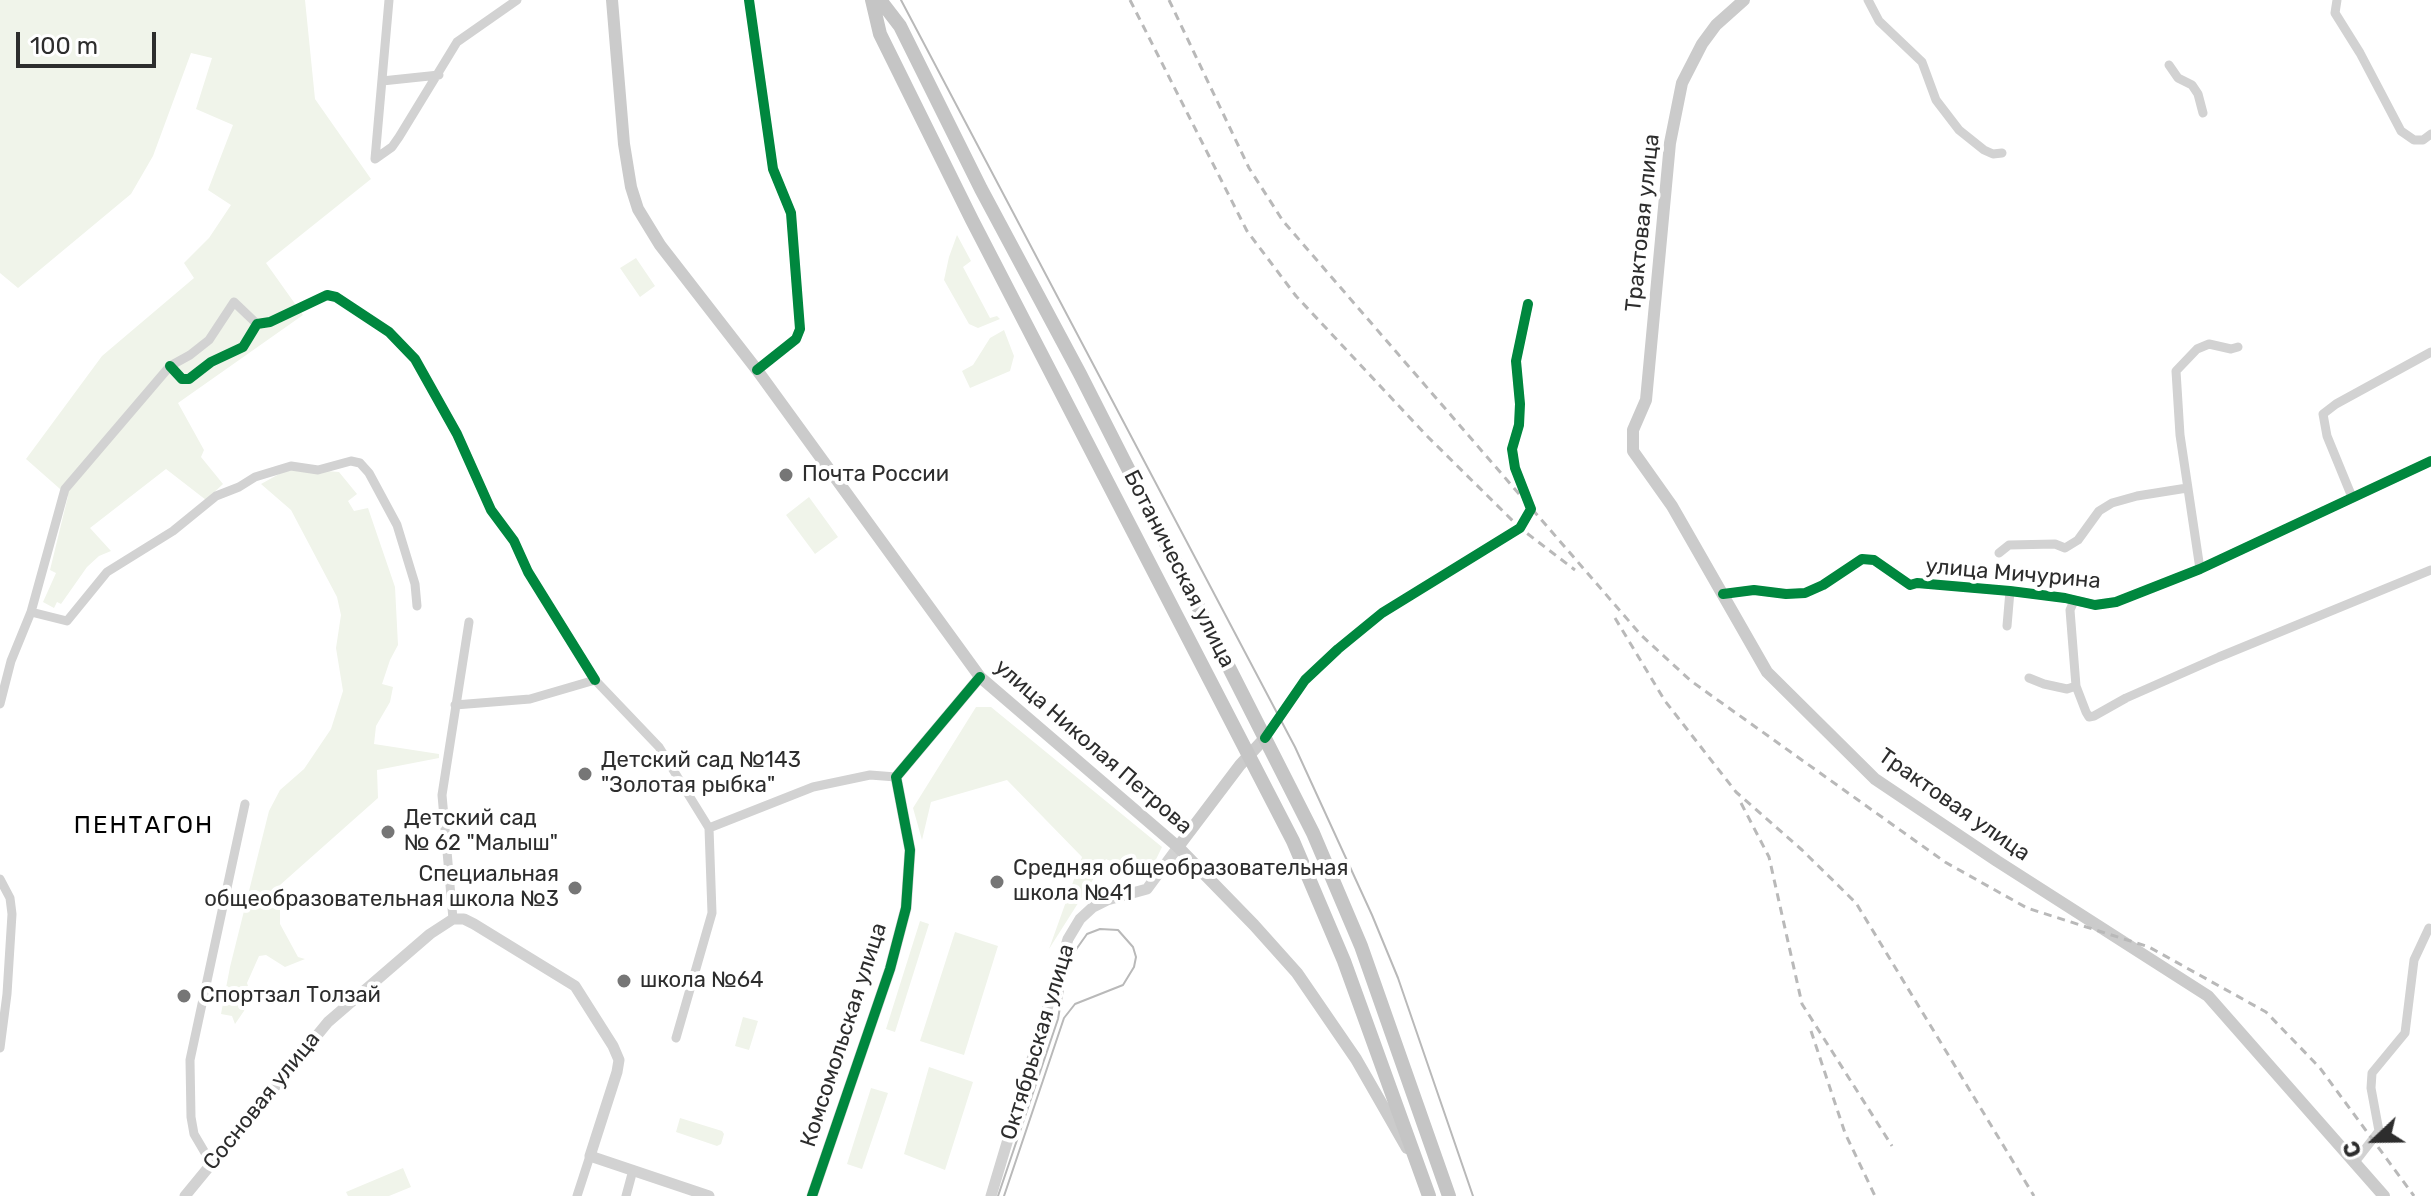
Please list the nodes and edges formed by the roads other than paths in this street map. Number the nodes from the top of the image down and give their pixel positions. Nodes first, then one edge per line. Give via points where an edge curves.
1 (389, 0) edge
2 (517, 0) edge
3 (612, 0) edge
4 (749, 0) edge
5 (872, 0) edge
6 (880, 0) edge
7 (1744, 0) edge
8 (1868, 0) edge
9 (2326, 0) edge
10 (2337, 0) edge
11 (2335, 13) junction
12 (2169, 65) dead end
13 (439, 75) junction
14 (382, 81) junction
15 (2203, 113) dead end
16 (2431, 134) edge
17 (2002, 153) dead end
18 (1528, 304) dead end
19 (257, 324) junction
20 (2238, 347) dead end
21 (2431, 352) edge
22 (170, 366) junction
23 (757, 370) junction
24 (2431, 461) edge
25 (2187, 488) junction
26 (2352, 497) junction
27 (1999, 553) dead end
28 (2200, 569) junction
29 (2431, 570) edge
30 (2010, 591) junction
31 (1723, 594) junction
32 (2074, 601) junction
33 (417, 606) dead end
34 (31, 612) junction
35 (469, 622) dead end
36 (2007, 626) dead end
37 (11, 661) junction
38 (0, 668) edge
39 (980, 677) junction
40 (2029, 678) dead end
41 (595, 680) junction
42 (2076, 686) junction
43 (0, 704) edge
44 (455, 705) junction
45 (1265, 738) junction
46 (1249, 753) junction
47 (896, 777) junction
48 (245, 804) dead end
49 (709, 828) junction
50 (1178, 847) junction
51 (0, 879) edge
52 (453, 919) junction
53 (2429, 928) edge
54 (676, 1038) dead end
55 (0, 1048) edge
56 (1426, 1129) junction
57 (1407, 1135) junction
58 (590, 1156) junction
59 (2355, 1162) junction
60 (211, 1163) junction
61 (633, 1170) junction
62 (1421, 1171) junction
63 (185, 1196) edge
64 (577, 1196) edge
65 (626, 1196) edge
66 (709, 1196) edge
67 (812, 1196) edge
68 (991, 1196) edge
69 (1429, 1196) edge
70 (1449, 1196) edge
71 (2384, 1196) edge

1 - 14 street
2 - 13 street via 457,42
3 - 23 main road, улица Николая Петрова via 634,199 660,245
4 - 23 street via 773,169 791,213 800,329 796,339
5 - 46 main road, Ботаническая улица via 880,34 972,220
6 - 45 main road, Ботаническая улица via 900,26
7 - 31 main road, Трактовая улица via 1716,25 1682,83 1670,143 1646,400 1631,443
8 - 17 street via 1879,21 1922,62 1936,100 1959,130 1984,150
9 - 11 street
10 - 11 street
11 - 16 street via 2401,131 2414,140
12 - 15 street via 2192,85
13 - 14 street
13 - 14 street via 392,147 375,159
18 - 45 street via 1516,361 1519,415 1512,449 1531,509 1520,528 1382,613 1338,649 1305,680
19 - 22 street via 243,347 189,379
19 - 22 street via 234,302 209,340
19 - 41 street via 332,295 389,332 415,359 491,510
20 - 25 street via 2209,344 2176,371
21 - 26 street via 2323,414
22 - 34 street via 65,489
23 - 39 main road, улица Николая Петрова
24 - 26 street, улица Мичурина
25 - 27 street via 2112,503 2065,548 2009,545
25 - 28 street
26 - 28 street, улица Мичурина
28 - 32 street, улица Мичурина via 2116,602
29 - 42 street via 2219,657 2094,716 2089,717
30 - 31 street, улица Мичурина via 1910,585 1874,560 1862,559 1805,593
30 - 32 street, улица Мичурина
30 - 36 street
31 - 59 main road, Трактовая улица via 1767,672 1875,779 2208,996
32 - 42 street via 2070,610
33 - 34 street via 397,525 369,473 351,461 318,470 291,466 255,477 216,496 173,531 107,572 67,621
34 - 37 street
35 - 44 street
37 - 38 street
37 - 43 street
39 - 47 street
39 - 50 main road, улица Николая Петрова
40 - 42 street via 2067,689
41 - 44 street via 530,699
41 - 49 street via 659,747
44 - 52 street via 442,795
45 - 46 main road
45 - 56 main road, Ботаническая улица via 1338,888
46 - 50 main road
46 - 57 main road, Ботаническая улица via 1320,900
47 - 49 street via 870,775 813,787
47 - 67 street, Комсомольская улица via 910,850 906,908
48 - 60 street via 190,1060 194,1134
49 - 54 street via 712,913
50 - 62 main road, улица Николая Петрова via 1297,973 1356,1059
50 - 68 street, Октябрьская улица via 1147,889 1093,907 1068,939
51 - 55 street via 12,914
52 - 58 street via 474,924 575,986 613,1046 617,1072
52 - 60 street, Сосновая улица via 328,1022
53 - 59 street via 2414,960 2405,1033 2372,1073 2379,1131
56 - 57 main road
56 - 70 main road, Ботаническая улица
57 - 62 main road, Ботаническая улица
58 - 61 street
58 - 64 street
59 - 71 main road, Трактовая улица
60 - 63 street, Сосновая улица
61 - 65 street
61 - 66 street
62 - 69 main road, Ботаническая улица

